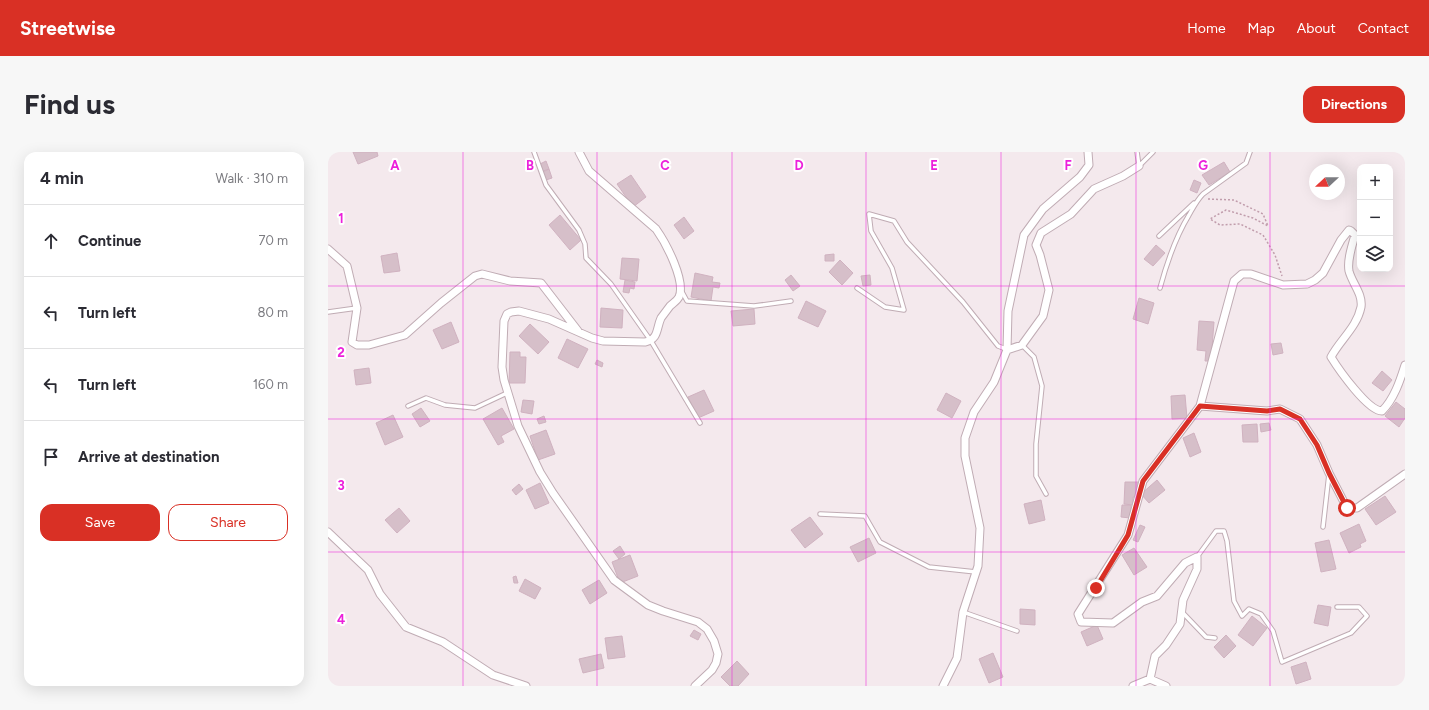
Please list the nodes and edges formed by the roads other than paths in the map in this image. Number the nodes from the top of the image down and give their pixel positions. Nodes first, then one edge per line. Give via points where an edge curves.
1 (534, 152) edge
2 (579, 152) edge
3 (1088, 152) edge
4 (1137, 152) edge
5 (1153, 152) edge
6 (1250, 152) edge
7 (1139, 166) junction
8 (1198, 199) junction
9 (1159, 236) dead end
10 (328, 249) edge
11 (857, 288) dead end
12 (1160, 288) dead end
13 (681, 289) junction
14 (791, 301) dead end
15 (357, 308) junction
16 (328, 312) edge
17 (578, 331) junction
18 (651, 340) junction
19 (1022, 345) junction
20 (1008, 350) junction
21 (1405, 365) edge
22 (507, 393) junction
23 (408, 406) dead end
24 (1200, 406) junction
25 (700, 423) dead end
26 (1329, 473) junction
27 (1405, 474) edge
28 (1046, 494) dead end
29 (820, 514) dead end
30 (1323, 527) dead end
31 (328, 532) edge
32 (1197, 557) junction
33 (976, 572) junction
34 (1337, 607) dead end
35 (963, 612) junction
36 (1182, 612) junction
37 (1017, 631) dead end
38 (1215, 638) dead end
39 (1150, 679) junction
40 (526, 686) edge
41 (696, 686) edge
42 (943, 686) edge
43 (1132, 686) edge
44 (1166, 686) edge

1 - 18 lane via 546,185 579,230 585,244 586,258 611,284
2 - 13 street via 589,171 656,229 666,244
3 - 20 street via 1089,165 1080,177 1043,209 1024,235 1008,311
4 - 7 lane
5 - 7 lane
6 - 8 lane via 1246,163
7 - 19 street via 1094,189 1071,214 1041,232 1036,245 1049,290 1043,316
8 - 9 lane
8 - 12 lane via 1181,228 1169,256
10 - 15 street via 347,266
11 - 20 lane via 885,307 904,310 892,268 871,231 869,214 894,221 907,242 963,302 998,346
13 - 14 lane via 687,301 754,306
13 - 18 street via 678,299 663,315 657,333
15 - 16 lane
15 - 17 street via 352,342 357,345 369,345 405,335 475,276 482,274 510,281 541,283
17 - 18 street via 604,341
17 - 22 street via 549,319 519,311 507,314 504,321 502,367
18 - 25 lane
19 - 20 street
19 - 28 lane via 1034,357 1042,386 1036,444 1036,476
20 - 33 street via 994,382 974,412 965,438 965,456 980,528
21 - 24 street via 1399,384 1386,407 1378,411 1339,371 1331,357 1353,327 1361,306 1350,271 1349,262 1355,234 1349,230 1340,240 1323,273 1307,284 1283,285 1251,274 1242,274 1234,281
22 - 23 lane via 475,408 445,405 426,398
22 - 41 street via 518,426 540,472 614,580 648,605 698,622 707,629 718,654 712,670
24 - 26 street via 1267,411 1280,409 1300,419 1317,445
24 - 32 street via 1143,481 1128,535 1078,614 1081,622 1113,623 1142,602 1157,596 1185,563
26 - 27 street via 1347,508 1357,508
26 - 30 lane
29 - 33 lane via 865,516 880,542 929,567
31 - 40 street via 368,570 380,594 406,627 443,642 493,675
32 - 34 lane via 1216,531 1224,530 1234,601 1242,616 1249,609 1261,614 1273,631 1282,662 1351,633 1367,616 1359,607
32 - 36 street via 1197,569 1183,600
33 - 35 street
35 - 37 lane
35 - 42 street via 957,658
36 - 38 lane via 1206,637
36 - 39 street via 1180,624 1155,656
39 - 43 street
39 - 44 street

